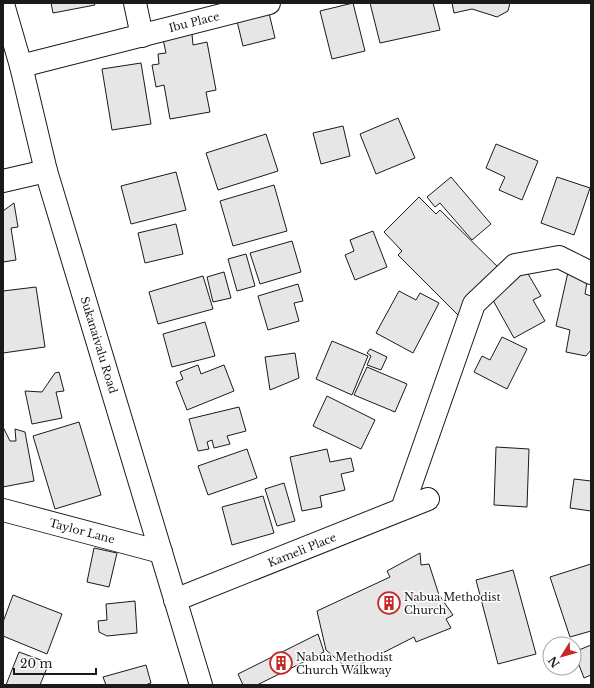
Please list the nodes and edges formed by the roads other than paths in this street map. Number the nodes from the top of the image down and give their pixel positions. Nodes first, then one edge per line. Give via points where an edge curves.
1 (135, 3) edge
2 (269, 3) edge
3 (3, 4) edge
4 (142, 36) junction
5 (21, 66) junction
6 (46, 171) junction
7 (3, 181) edge
8 (591, 273) edge
9 (428, 499) dead end
10 (3, 510) edge
11 (402, 510) junction
12 (161, 552) junction
13 (176, 600) junction
14 (201, 685) edge

1 - 4 street
2 - 4 street, Ibu Place
3 - 5 street, Sukanaivalu Road
4 - 5 street, Ibu Place
5 - 6 street, Sukanaivalu Road
6 - 7 street
6 - 12 street, Sukanaivalu Road
8 - 11 street via 559,257 515,265 474,304
9 - 11 street, Kameli Place
10 - 12 street, Taylor Lane
11 - 13 street, Kameli Place
12 - 13 street, Sukanaivalu Road
13 - 14 street, Sukanaivalu Road

